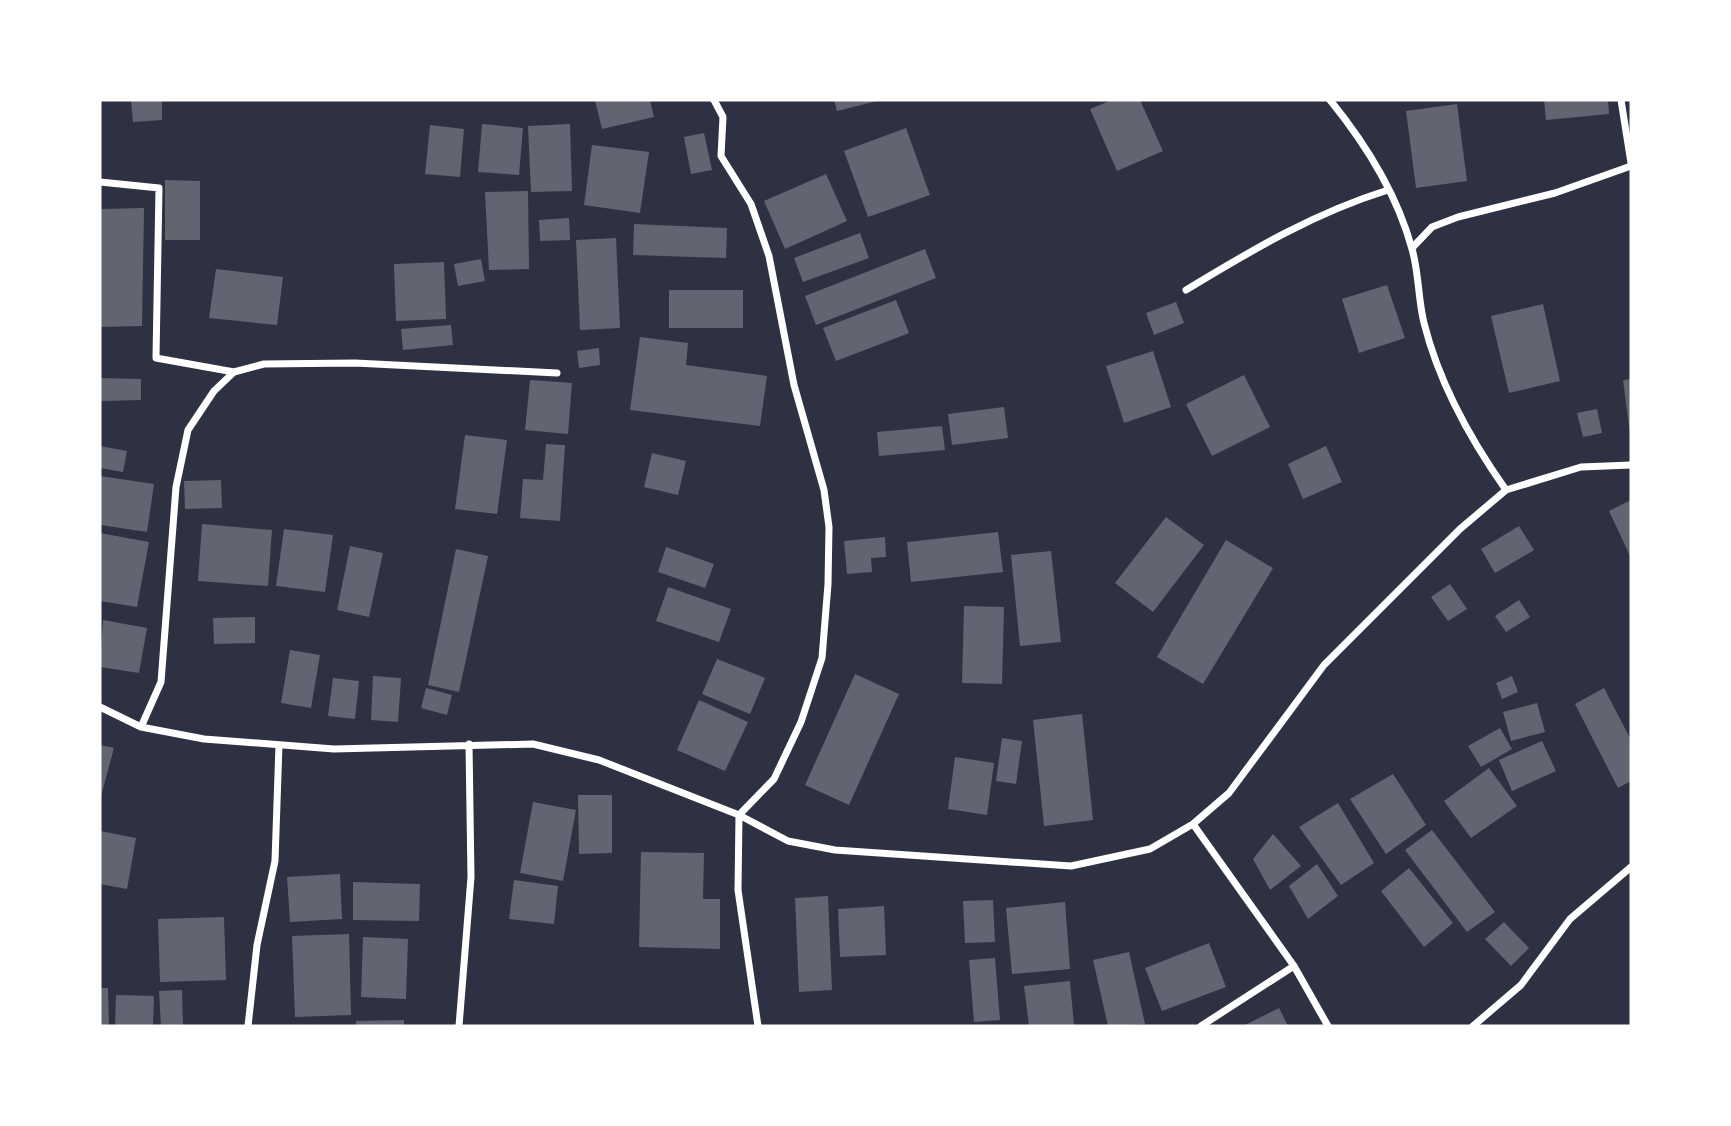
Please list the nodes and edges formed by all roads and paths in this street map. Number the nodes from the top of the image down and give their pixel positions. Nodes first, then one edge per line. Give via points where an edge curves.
1 (715, 100) edge
2 (1329, 100) edge
3 (1621, 100) edge
4 (1631, 164) edge
5 (100, 181) edge
6 (1388, 190) junction
7 (1412, 248) junction
8 (1186, 290) dead end
9 (234, 372) junction
10 (557, 373) dead end
11 (1631, 465) edge
12 (1506, 490) junction
13 (100, 707) edge
14 (141, 727) junction
15 (469, 744) junction
16 (279, 745) junction
17 (739, 815) junction
18 (1193, 824) junction
19 (1631, 867) edge
20 (1294, 966) junction
21 (248, 1026) edge
22 (459, 1026) edge
23 (758, 1026) edge
24 (1201, 1026) edge
25 (1328, 1026) edge
26 (1473, 1026) edge

1 - 17 street via 723,117 721,156 751,204 769,256 829,527 822,658 801,722 774,779
2 - 6 street via 1360,136
3 - 4 street
4 - 7 street via 1555,193 1458,217 1433,227
5 - 9 street via 159,188 156,358
6 - 7 street
6 - 8 street via 1291,227
7 - 12 street via 1424,323 1446,386 1478,450
9 - 10 street via 264,364 355,363
9 - 14 street via 214,391 188,430 176,487 161,682
11 - 12 street via 1581,467
12 - 18 street via 1460,529 1324,665 1228,793
13 - 14 street
14 - 16 street via 204,739
15 - 16 street via 422,749
15 - 17 street via 533,744 599,760
15 - 22 street via 471,877
16 - 21 street via 275,861 257,945
17 - 18 street via 788,841 835,850 1071,866 1150,849
17 - 23 street via 738,890
18 - 20 street
19 - 26 street via 1570,919 1521,985
20 - 24 street
20 - 25 street

